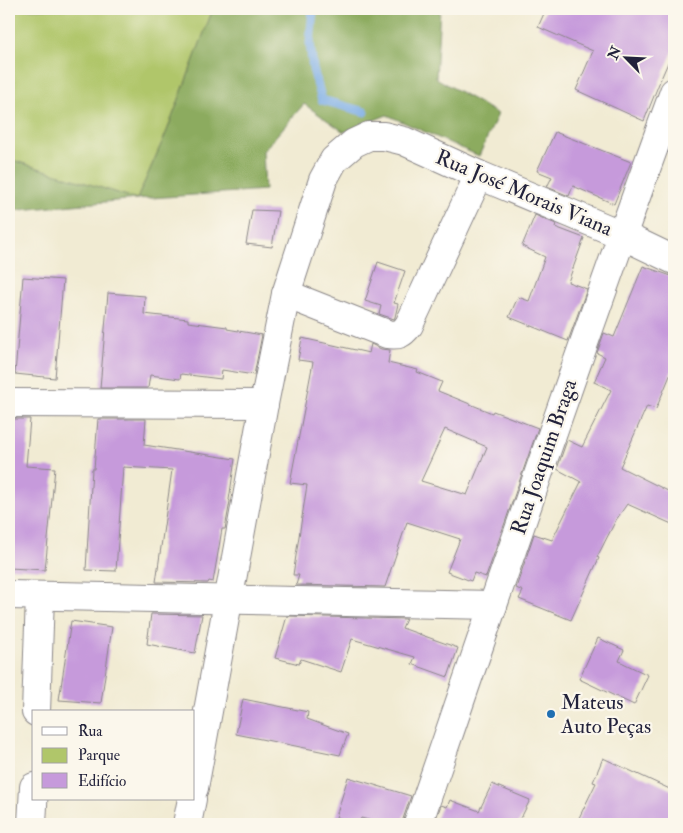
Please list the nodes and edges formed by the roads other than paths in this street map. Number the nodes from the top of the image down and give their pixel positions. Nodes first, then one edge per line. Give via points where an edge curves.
1 (674, 92) edge
2 (479, 175) junction
3 (622, 235) junction
4 (674, 260) edge
5 (286, 294) junction
6 (9, 403) edge
7 (264, 404) junction
8 (9, 595) edge
9 (40, 596) junction
10 (228, 600) junction
11 (493, 605) junction
12 (36, 710) edge
13 (195, 782) edge
14 (33, 800) edge
15 (192, 800) edge
16 (32, 824) edge
17 (187, 824) edge
18 (418, 824) edge

1 - 3 street, Rua Joaquim Braga
2 - 3 street, Rua José Morais Viana
2 - 5 street via 403,332 396,336 387,334
2 - 5 street, Rua José Morais Viana via 404,141 370,136 354,142 334,160 322,180
3 - 4 street, Rua José Morais Viana
3 - 11 street, Rua Joaquim Braga
5 - 7 street
6 - 7 street
7 - 10 street
8 - 9 street
9 - 10 street
9 - 12 street
10 - 11 street
10 - 13 street
11 - 18 street, Rua Joaquim Braga
14 - 16 street
15 - 17 street

